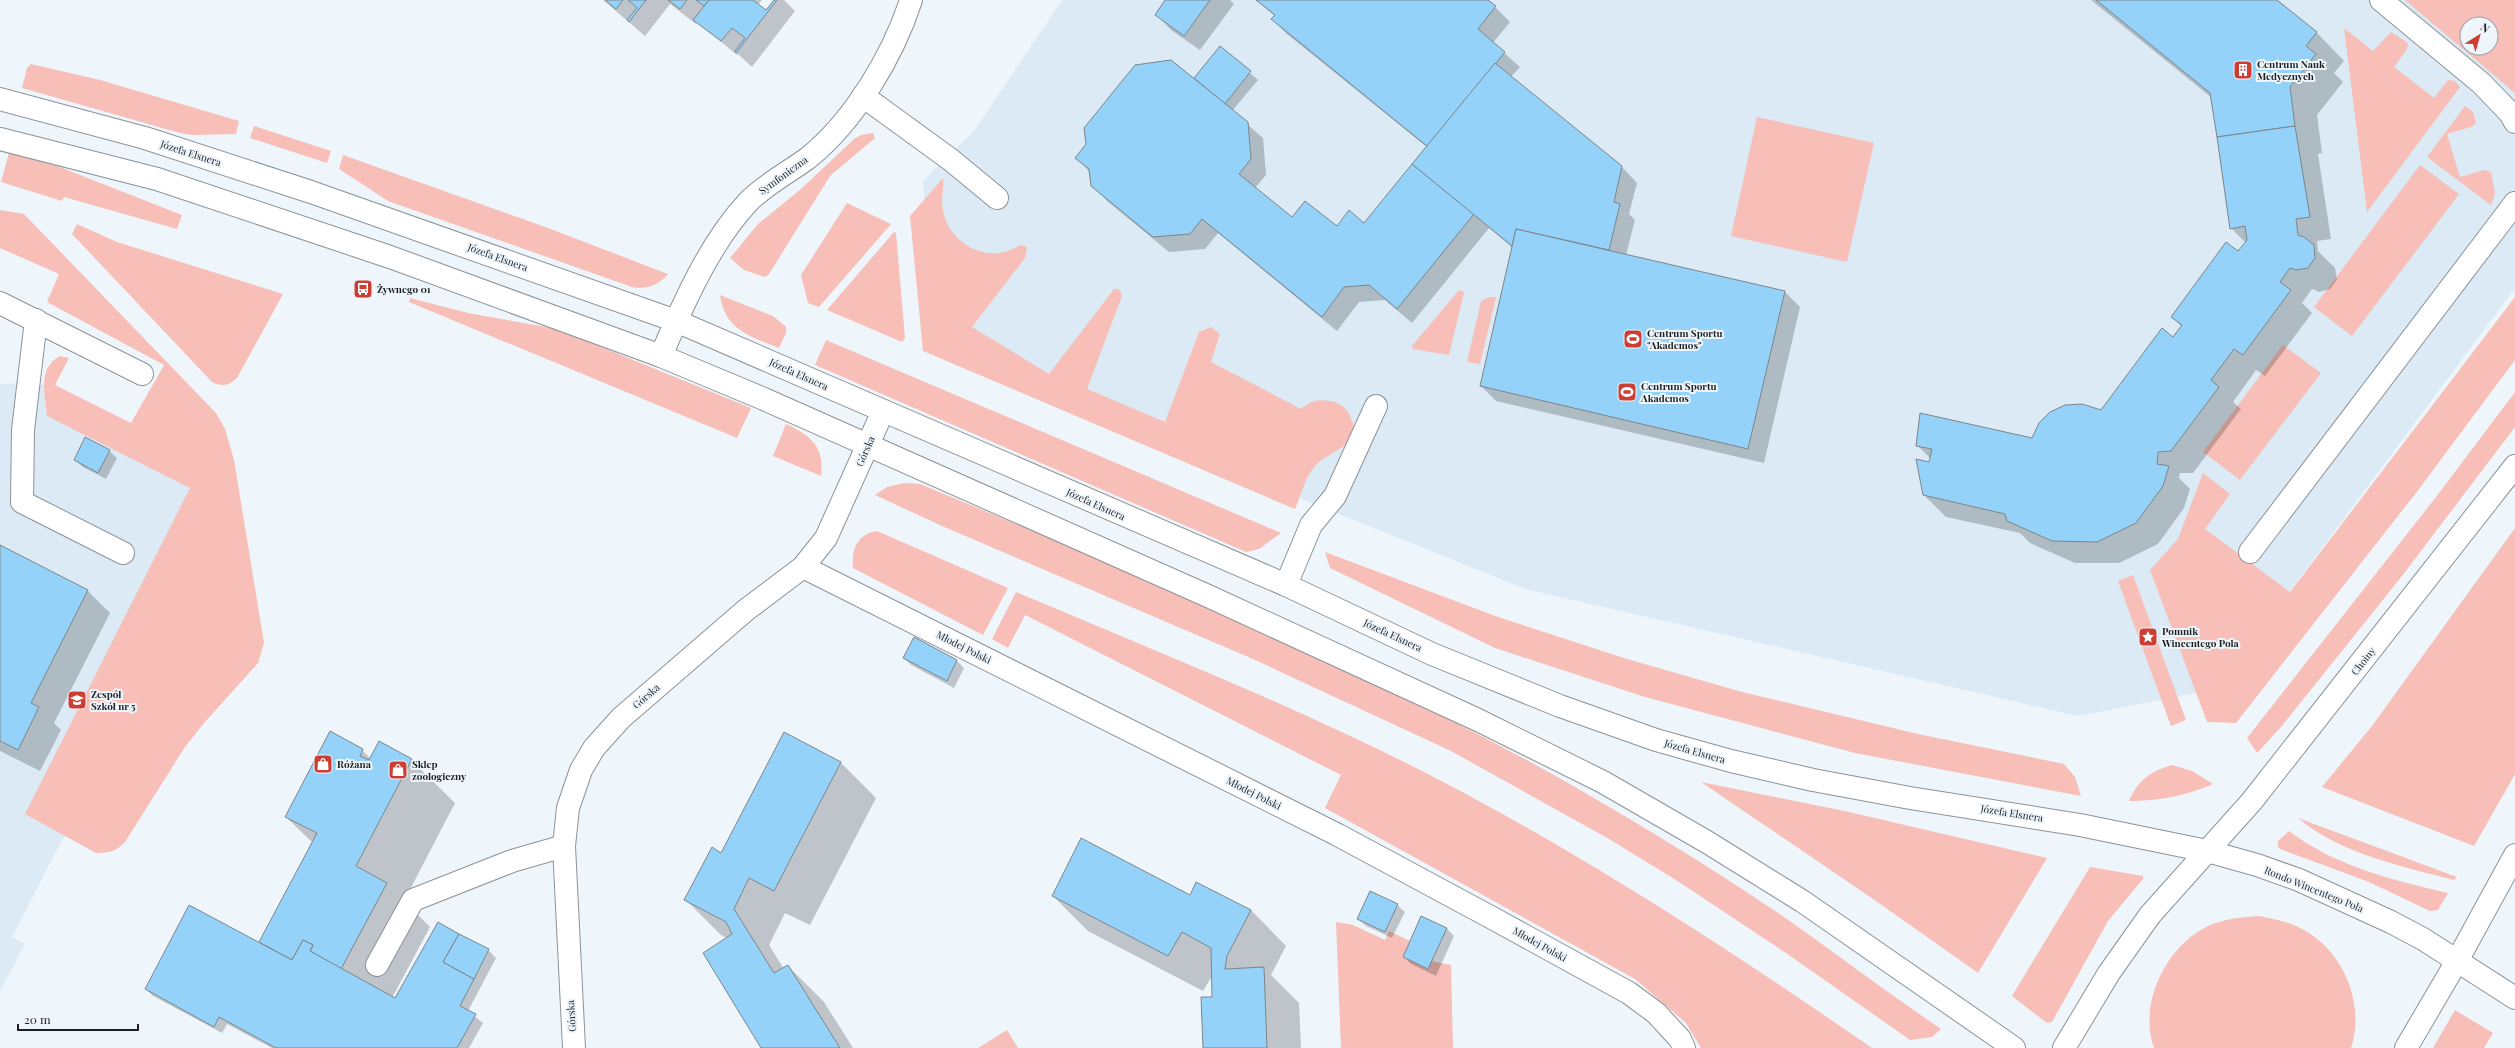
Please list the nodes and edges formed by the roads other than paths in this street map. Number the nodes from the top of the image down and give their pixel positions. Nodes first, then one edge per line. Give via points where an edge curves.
1 (911, 0) edge
2 (2381, 0) edge
3 (863, 96) junction
4 (0, 99) edge
5 (2515, 122) edge
6 (0, 139) edge
7 (997, 198) dead end
8 (2515, 203) edge
9 (0, 303) edge
10 (36, 320) junction
11 (676, 321) junction
12 (661, 356) junction
13 (142, 374) dead end
14 (1376, 406) dead end
15 (883, 411) junction
16 (868, 445) junction
17 (2515, 466) edge
18 (122, 552) dead end
19 (2250, 552) dead end
20 (803, 567) junction
21 (1286, 585) junction
22 (564, 846) junction
23 (2207, 851) junction
24 (2515, 855) edge
25 (2457, 961) junction
26 (377, 965) dead end
27 (2515, 998) edge
28 (574, 1048) edge
29 (1684, 1048) edge
30 (2014, 1048) edge
31 (2064, 1048) edge
32 (2406, 1048) edge

1 - 3 street, Symfoniczna via 886,58
2 - 5 street via 2481,83 2510,113
3 - 7 street via 951,160
3 - 11 street, Symfoniczna via 833,133 809,157 750,200 730,223
4 - 11 street, Józefa Elsnera via 145,138 311,192
6 - 12 street via 157,179 390,256
8 - 19 street
9 - 10 street
10 - 13 street
10 - 18 street via 23,430 22,502
11 - 12 street, Symfoniczna
11 - 15 street, Józefa Elsnera
12 - 16 street
14 - 21 street via 1335,496 1311,525
15 - 16 street, Górska
15 - 21 street, Józefa Elsnera
16 - 20 street, Górska via 826,538
16 - 30 street via 1386,677 1603,782 1707,842 1802,902
17 - 23 street, Choiny via 2252,801
20 - 22 street, Górska via 746,610 627,713 594,748 581,770 568,808
20 - 29 street, Młodej Polski via 1338,835 1490,916 1629,993 1656,1013 1680,1039
21 - 23 street, Józefa Elsnera via 1432,654 1560,706 1664,742 1731,761 1861,790 2080,825
22 - 26 street via 512,861 413,900
22 - 28 street, Górska
23 - 25 street, Rondo Wincentego Pola via 2285,875 2350,902 2423,939
23 - 31 street via 2166,895 2122,952
24 - 25 street
25 - 27 street, Rondo Wincentego Pola
25 - 32 street

